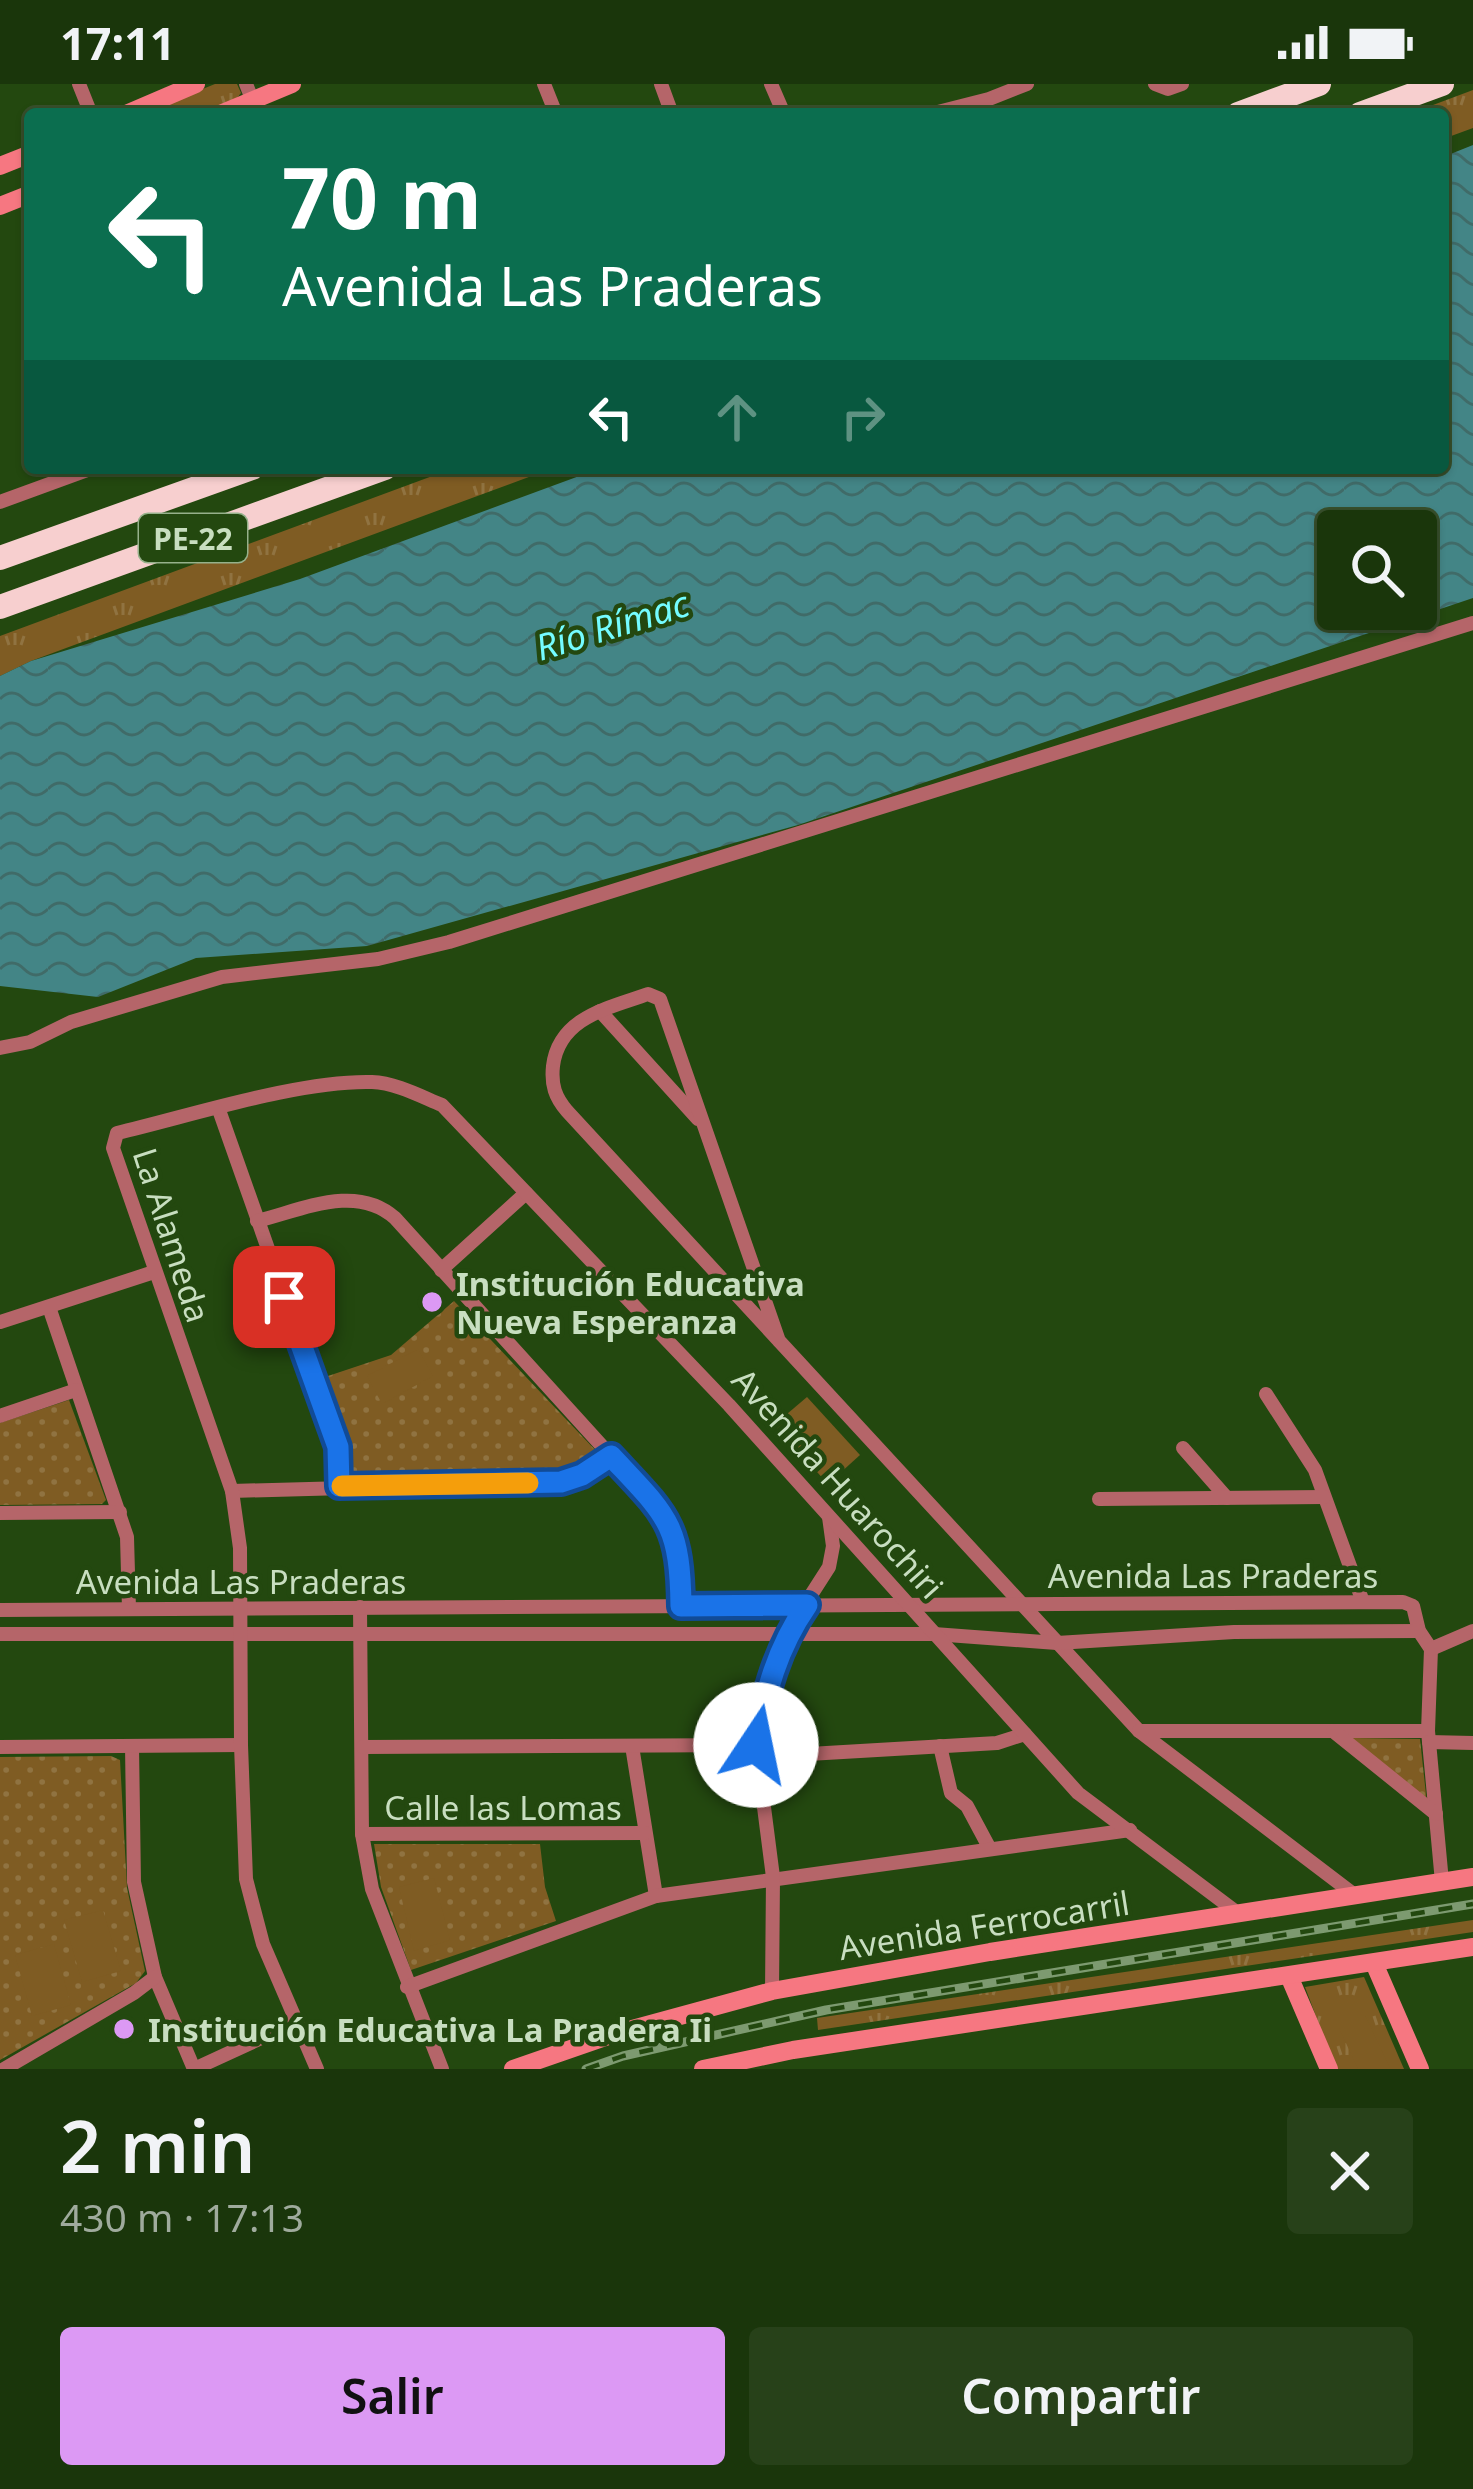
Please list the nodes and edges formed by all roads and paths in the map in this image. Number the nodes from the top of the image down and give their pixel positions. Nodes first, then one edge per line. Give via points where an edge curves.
1 (196, 84) edge
2 (292, 84) edge
3 (1155, 84) edge
4 (1182, 84) edge
5 (1319, 84) edge
6 (1442, 84) edge
7 (1011, 87) edge
8 (252, 100) edge
9 (140, 108) edge
10 (948, 108) edge
11 (1254, 108) edge
12 (1376, 108) edge
13 (77, 474) edge
14 (235, 474) edge
15 (369, 474) edge
16 (0, 502) edge
17 (0, 559) edge
18 (0, 608) edge
19 (1473, 623) edge
20 (601, 1011) junction
21 (0, 1048) edge
22 (218, 1110) junction
23 (704, 1125) junction
24 (116, 1133) joint
25 (526, 1192) junction
26 (257, 1221) junction
27 (441, 1270) junction
28 (154, 1272) junction
29 (49, 1307) junction
30 (0, 1322) edge
31 (779, 1341) junction
32 (76, 1390) junction
33 (1266, 1394) dead end
34 (0, 1416) edge
35 (1183, 1448) dead end
36 (611, 1456) junction
37 (339, 1486) junction
38 (232, 1491) junction
39 (1324, 1497) junction
40 (1226, 1498) junction
41 (1099, 1499) dead end
42 (120, 1512) junction
43 (828, 1512) junction
44 (0, 1513) edge
45 (1363, 1602) junction
46 (1022, 1603) junction
47 (907, 1604) junction
48 (807, 1605) junction
49 (360, 1606) junction
50 (681, 1606) junction
51 (241, 1607) junction
52 (0, 1610) edge
53 (129, 1610) junction
54 (1419, 1631) junction
55 (1473, 1631) edge
56 (241, 1633) junction
57 (0, 1634) edge
58 (360, 1634) junction
59 (786, 1634) junction
60 (934, 1634) junction
61 (1058, 1643) junction
62 (1431, 1649) junction
63 (1139, 1731) junction
64 (1333, 1731) junction
65 (1025, 1734) junction
66 (1429, 1736) junction
67 (1473, 1743) edge
68 (241, 1745) junction
69 (131, 1746) junction
70 (632, 1746) junction
71 (940, 1746) junction
72 (362, 1747) junction
73 (0, 1748) edge
74 (757, 1751) junction
75 (1436, 1814) junction
76 (1130, 1830) junction
77 (645, 1833) junction
78 (362, 1834) junction
79 (990, 1849) junction
80 (772, 1877) junction
81 (1473, 1877) edge
82 (1442, 1882) junction
83 (656, 1896) junction
84 (1356, 1896) junction
85 (1239, 1914) junction
86 (1473, 1947) edge
87 (1373, 1963) junction
88 (1289, 1976) junction
89 (154, 1977) junction
90 (407, 1987) junction
91 (772, 1991) junction
92 (296, 2022) junction
93 (796, 2060) edge
94 (4, 2069) edge
95 (194, 2069) edge
96 (317, 2069) edge
97 (442, 2069) edge
98 (513, 2069) edge
99 (703, 2069) edge
100 (1329, 2069) edge
101 (1420, 2069) edge

1 - 9 street
2 - 8 street
3 - 4 street
5 - 11 highway
6 - 12 highway
7 - 10 street
13 - 16 street
14 - 17 highway, PE-22
15 - 18 highway, PE-22
19 - 21 street via 449,942 222,977
20 - 23 street
20 - 23 street, Avenida Huarochiri via 660,999
20 - 31 street, Avenida Huarochiri via 562,1037 556,1097
22 - 24 street, Avenida Huarochiri
22 - 25 street, Avenida Huarochiri via 352,1084 409,1090 442,1106
22 - 26 street
23 - 31 street
24 - 28 street, La Alameda via 112,1148
25 - 27 street
25 - 43 street, Avenida Huarochiri
26 - 27 street via 339,1201 373,1202
26 - 37 street via 338,1447
27 - 36 street
28 - 29 street
28 - 38 street, La Alameda
29 - 30 street
29 - 32 street
31 - 46 street, Avenida Huarochiri
32 - 34 street
32 - 42 street
33 - 39 street
35 - 40 street
36 - 37 street via 561,1482
36 - 50 street via 671,1527
37 - 38 street
38 - 51 street, La Alameda
39 - 40 street
39 - 45 street
40 - 41 street
42 - 44 street
42 - 53 street
43 - 47 street, Avenida Huarochiri
43 - 48 street via 832,1557
45 - 46 street, Avenida Las Praderas
45 - 54 street, Avenida Las Praderas via 1409,1603
46 - 47 street, Avenida Las Praderas
46 - 61 street, Avenida Huarochiri
47 - 48 street, Avenida Las Praderas
47 - 60 street, Avenida Huarochiri
48 - 50 street, Avenida Las Praderas
48 - 59 street
49 - 50 street, Avenida Las Praderas
49 - 51 street, Avenida Las Praderas
49 - 58 street
51 - 53 street, Avenida Las Praderas
51 - 56 street, La Alameda
52 - 53 street, Avenida Las Praderas
54 - 61 street, Avenida Las Praderas
54 - 62 street
55 - 62 street
56 - 57 street, Avenida Las Praderas
56 - 58 street, Avenida Las Praderas
56 - 68 street, La Alameda
58 - 59 street, Avenida Las Praderas
58 - 72 street
59 - 60 street, Avenida Las Praderas
59 - 74 street
60 - 61 street, Avenida Las Praderas
60 - 65 street, Avenida Huarochiri
61 - 63 street, Avenida Huarochiri
62 - 66 street
63 - 64 street
63 - 84 street, Avenida Huarochiri
64 - 66 street
64 - 75 street
65 - 71 street
65 - 76 street, Avenida Huarochiri via 1078,1792
66 - 67 street
66 - 75 street
68 - 69 street
68 - 92 street, La Alameda via 246,1879
69 - 73 street
69 - 89 street via 134,1882
70 - 72 street
70 - 74 street
70 - 77 street
71 - 74 street
71 - 79 street via 951,1793
72 - 78 street
74 - 80 street
75 - 82 street
76 - 79 street
76 - 85 street, Avenida Huarochiri
77 - 78 street, Calle las Lomas
77 - 83 street
78 - 90 street
79 - 80 street
80 - 83 street
80 - 91 street
81 - 82 street, Avenida Ferrocarril
82 - 84 street, Avenida Ferrocarril
83 - 90 street
84 - 85 street, Avenida Ferrocarril
85 - 91 street, Avenida Ferrocarril
86 - 87 street
87 - 88 street
87 - 101 street
88 - 93 street
88 - 100 street
89 - 94 street
89 - 95 street
90 - 97 street
91 - 98 street, Avenida Ferrocarril
92 - 95 street
92 - 96 street, La Alameda
93 - 99 street

